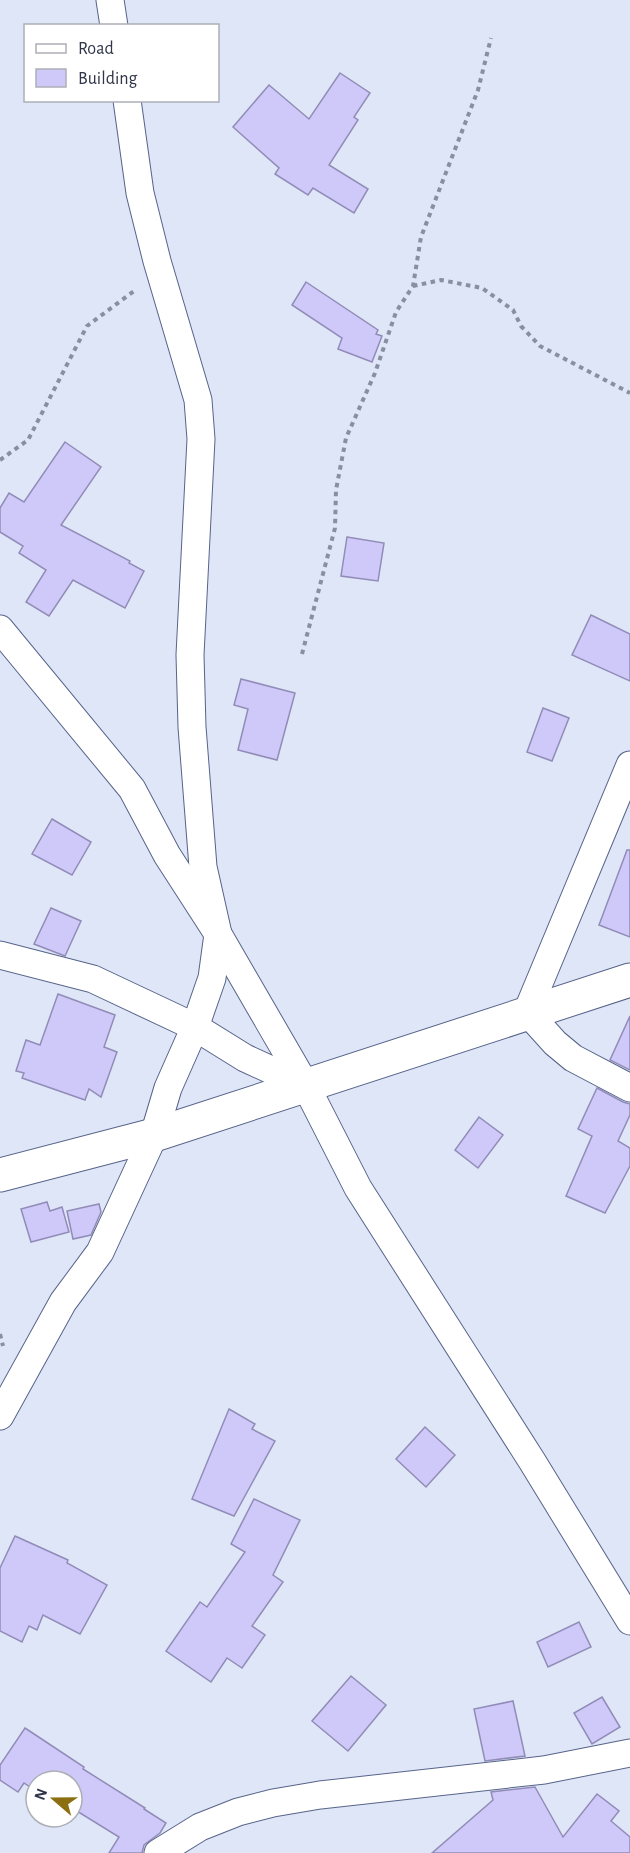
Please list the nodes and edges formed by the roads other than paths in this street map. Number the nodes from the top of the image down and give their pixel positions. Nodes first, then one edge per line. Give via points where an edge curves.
1 (110, 0) edge
2 (114, 24) edge
3 (127, 102) edge
4 (0, 629) edge
5 (630, 765) edge
6 (218, 934) junction
7 (0, 955) edge
8 (630, 980) edge
9 (526, 1012) junction
10 (195, 1027) junction
11 (306, 1086) junction
12 (630, 1088) edge
13 (154, 1135) junction
14 (0, 1174) edge
15 (0, 1416) edge
16 (630, 1621) edge
17 (630, 1753) edge
18 (158, 1853) edge

1 - 2 street
3 - 6 street via 140,193 198,400 201,439 190,656 192,727 203,867
4 - 6 street via 132,789 167,855
5 - 9 street
6 - 10 street via 212,978
6 - 11 street
7 - 10 street via 93,979
8 - 9 street
9 - 11 street
9 - 12 street via 573,1058
10 - 11 street via 245,1058
10 - 13 street via 168,1088
11 - 13 street
11 - 16 street via 358,1188
13 - 14 street
13 - 15 street via 100,1252 63,1302
17 - 18 street via 544,1770 273,1803 200,1827

